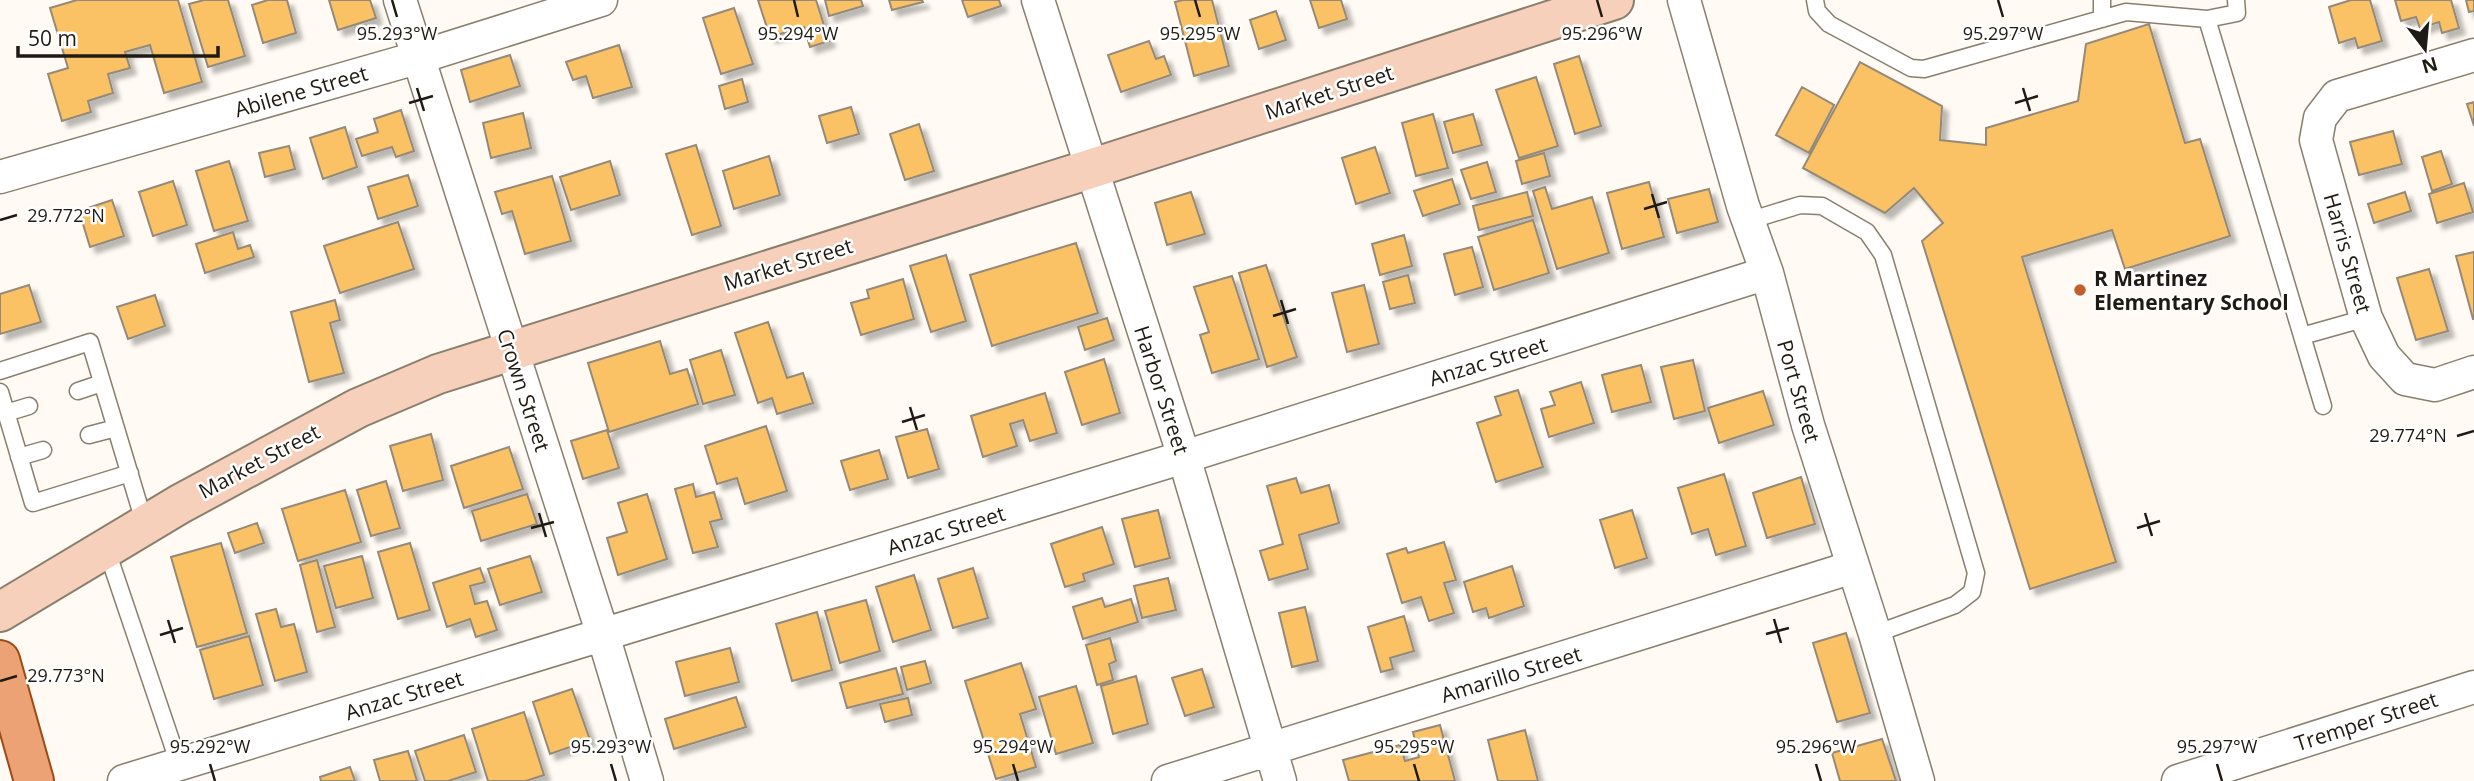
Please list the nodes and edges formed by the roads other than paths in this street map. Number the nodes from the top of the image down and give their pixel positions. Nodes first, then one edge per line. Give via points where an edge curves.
1 (400, 0) edge
2 (601, 0) edge
3 (1038, 0) edge
4 (1614, 0) edge
5 (1684, 0) edge
6 (1815, 0) edge
7 (2102, 0) edge
8 (2236, 0) edge
9 (2102, 19) junction
10 (2207, 19) junction
11 (2474, 55) edge
12 (420, 57) junction
13 (1090, 169) junction
14 (0, 177) edge
15 (1748, 221) junction
16 (1767, 273) junction
17 (2366, 318) junction
18 (2302, 336) junction
19 (511, 351) junction
20 (0, 372) edge
21 (2474, 372) edge
22 (102, 383) junction
23 (78, 391) dead end
24 (0, 392) edge
25 (29, 406) dead end
26 (2323, 406) dead end
27 (6, 413) junction
28 (116, 428) junction
29 (89, 435) dead end
30 (43, 450) dead end
31 (19, 457) junction
32 (1184, 457) junction
33 (130, 473) junction
34 (145, 525) junction
35 (106, 548) junction
36 (1853, 567) junction
37 (0, 612) edge
38 (1875, 634) junction
39 (603, 635) junction
40 (0, 660) edge
41 (2474, 687) edge
42 (1270, 750) junction
43 (179, 764) junction
44 (34, 781) edge
45 (124, 781) edge
46 (647, 781) edge
47 (1168, 781) edge
48 (1280, 781) edge
49 (1918, 781) edge
50 (2178, 781) edge

1 - 12 street, Crown Street
2 - 12 street, Abilene Street
3 - 13 street, Harbor Street
4 - 13 street, Market Street
5 - 15 street, Port Street
6 - 9 lane via 1829,24 1911,68 1924,69
7 - 9 lane
8 - 10 lane via 2237,13
9 - 10 lane via 2126,12
10 - 18 lane
11 - 17 street, Harris Street via 2337,96 2320,118 2316,140
12 - 14 street, Abilene Street
12 - 19 street, Crown Street
13 - 19 street, Market Street
13 - 32 street, Harbor Street
15 - 16 street, Port Street
15 - 38 lane via 1800,205 1822,206 1867,232 1883,255 1976,573 1972,592 1955,605
16 - 32 street, Anzac Street
16 - 36 street, Port Street
17 - 18 lane
17 - 21 street, Harris Street via 2384,356 2405,379 2435,384
18 - 26 lane
19 - 34 street, Market Street via 438,373 358,408
19 - 39 street, Crown Street
20 - 22 lane via 89,342
22 - 23 lane
22 - 28 lane
24 - 27 lane
25 - 27 lane
27 - 31 lane
28 - 29 lane
28 - 33 lane
30 - 31 lane
31 - 33 lane via 33,503
32 - 39 street, Anzac Street
32 - 42 street, Harbor Street
33 - 34 lane
34 - 35 street, Market Street
35 - 37 street, Market Street
35 - 43 lane
36 - 38 street, Port Street
36 - 42 street, Amarillo Street
38 - 49 street, Port Street
39 - 43 street, Anzac Street
39 - 46 street, Crown Street
40 - 44 main road
41 - 50 street, Tremper Street
42 - 47 street, Amarillo Street
42 - 48 street, Harbor Street
43 - 45 street, Anzac Street

